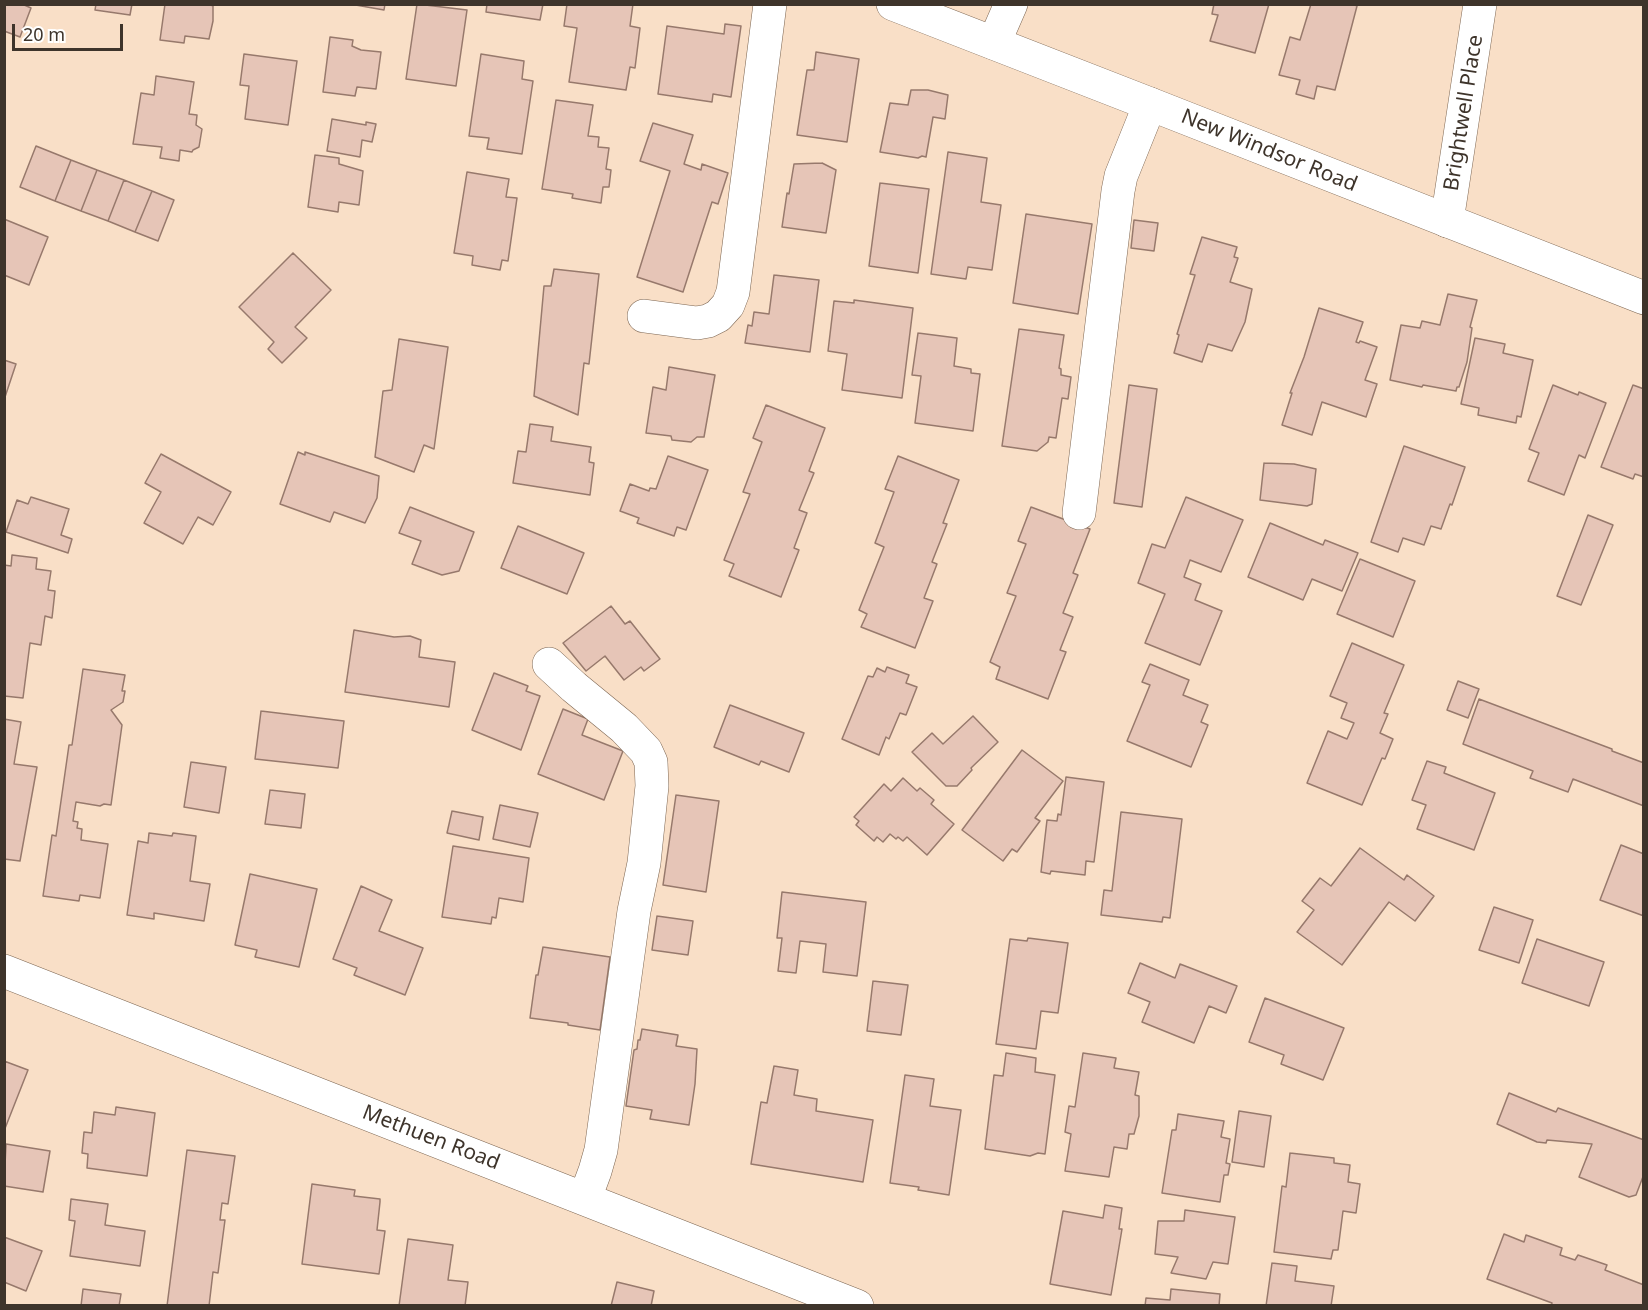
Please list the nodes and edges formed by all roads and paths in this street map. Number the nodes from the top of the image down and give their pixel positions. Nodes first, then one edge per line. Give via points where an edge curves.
1 (770, 4) edge
2 (893, 4) edge
3 (1011, 4) edge
4 (1480, 4) edge
5 (994, 43) junction
6 (1150, 104) junction
7 (1447, 221) junction
8 (1644, 298) edge
9 (644, 316) dead end
10 (1079, 513) dead end
11 (549, 664) dead end
12 (4, 971) edge
13 (585, 1198) junction
14 (857, 1305) edge

1 - 9 street via 733,292 728,305 718,316 697,324
2 - 5 street, New Windsor Road
3 - 5 street
4 - 7 street, Brightwell Place
5 - 6 street, New Windsor Road
6 - 7 street, New Windsor Road
6 - 10 street via 1118,191
7 - 8 street, New Windsor Road
11 - 13 street via 624,728 651,762 644,863 601,1150
12 - 13 street, Methuen Road
13 - 14 street, Methuen Road

